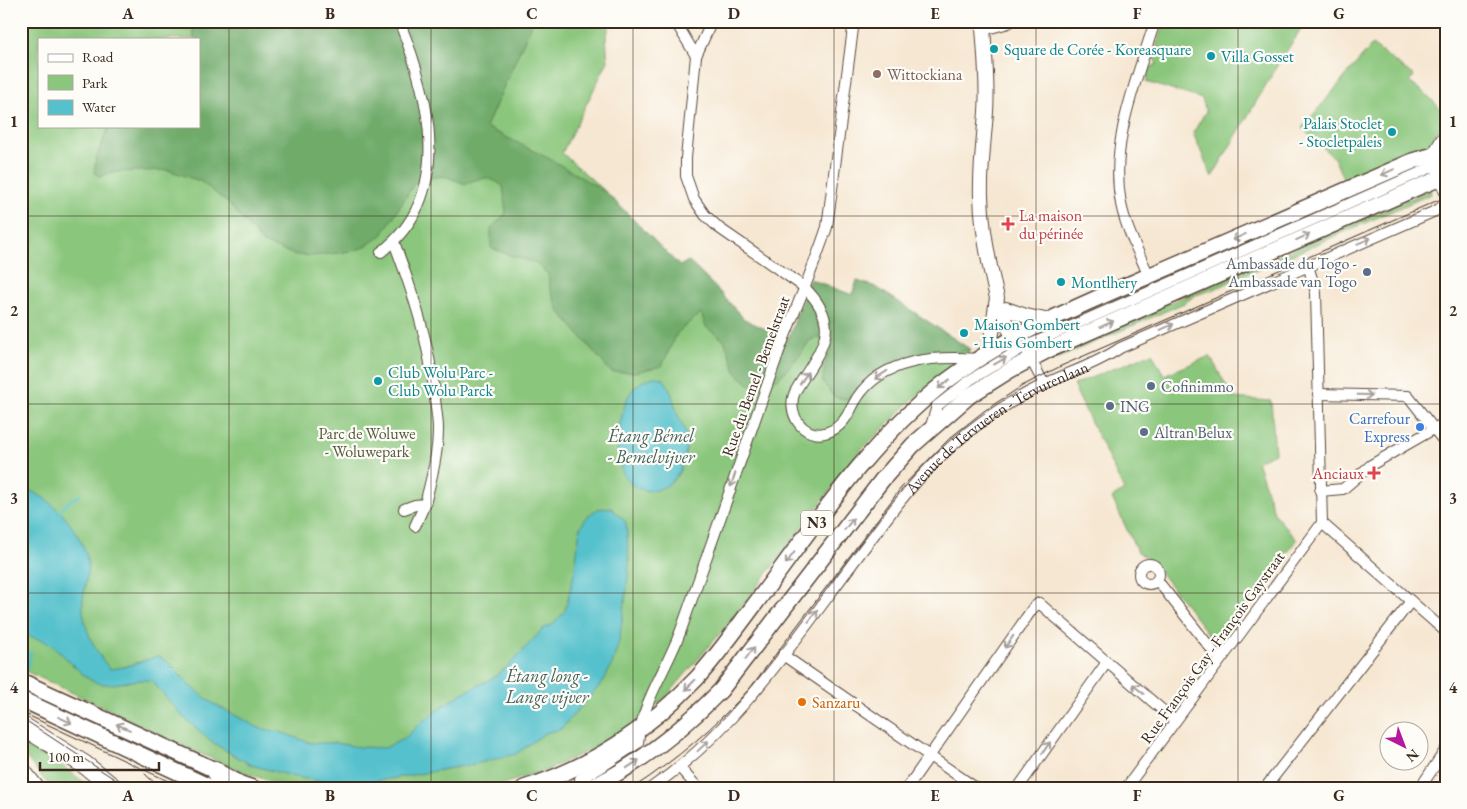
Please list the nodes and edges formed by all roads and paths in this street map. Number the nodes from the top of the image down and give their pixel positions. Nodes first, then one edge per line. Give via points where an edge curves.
1 (398, 21) edge
2 (676, 21) edge
3 (712, 21) edge
4 (854, 21) edge
5 (1008, 21) edge
6 (1155, 21) edge
7 (982, 25) edge
8 (696, 56) junction
9 (1446, 134) edge
10 (1441, 170) edge
11 (1446, 205) edge
12 (394, 242) junction
13 (381, 252) dead end
14 (1308, 265) junction
15 (1149, 276) junction
16 (804, 287) junction
17 (1103, 296) junction
18 (1003, 306) junction
19 (1085, 320) junction
20 (1050, 321) junction
21 (1023, 345) junction
22 (984, 356) junction
23 (1044, 384) junction
24 (1318, 394) junction
25 (1446, 422) edge
26 (1434, 429) junction
27 (1446, 444) edge
28 (1320, 491) junction
29 (425, 504) junction
30 (404, 510) dead end
31 (1322, 523) junction
32 (416, 526) dead end
33 (1156, 580) dead end
34 (1411, 602) junction
35 (1446, 632) edge
36 (783, 655) junction
37 (1220, 660) junction
38 (1107, 662) junction
39 (21, 681) edge
40 (21, 699) edge
41 (1175, 721) junction
42 (21, 726) edge
43 (640, 729) junction
44 (1446, 749) edge
45 (930, 756) junction
46 (21, 764) edge
47 (679, 768) junction
48 (214, 770) joint
49 (582, 780) edge
50 (234, 787) edge
51 (1128, 787) edge
52 (40, 788) edge
53 (114, 788) edge
54 (212, 788) edge
55 (524, 788) edge
56 (651, 788) edge
57 (698, 788) edge
58 (907, 788) edge
59 (976, 788) edge
60 (1018, 788) edge
61 (1265, 788) edge
62 (1420, 788) edge

1 - 12 street via 417,67 430,137 427,177 419,203
2 - 8 street
3 - 8 street
4 - 16 street, Rue du Bemel - Bemelstraat via 827,227
5 - 7 street
6 - 15 street via 1125,120 1118,164 1122,206
7 - 18 street via 987,75 981,197 986,251
8 - 16 street via 686,158 686,176 694,199 719,228
9 - 10 street
10 -> 15 main road, Avenue de Tervueren - Tervurenlaan / N3 via 1413,161
10 - 19 street, Avenue de Tervueren - Tervurenlaan
21 -> 10 main road, Avenue de Tervueren - Tervurenlaan / N3
14 -> 11 street, Avenue de Tervueren - Tervurenlaan
12 - 13 street
12 - 29 street via 413,292 433,372 438,429
23 -> 14 street, Avenue de Tervueren - Tervurenlaan
14 - 24 street via 1316,293
15 - 17 main road, Avenue de Tervueren - Tervurenlaan / N3
22 -> 16 street via 922,360 896,367 872,382 834,429 825,433 806,430 796,419 791,402 817,357 826,324 820,306
16 -> 43 street, Rue du Bemel - Bemelstraat via 745,444 675,647 648,702
17 - 19 street, Avenue de Tervueren - Tervurenlaan
17 - 20 main road, Avenue de Tervueren - Tervurenlaan / N3
18 - 20 street via 1026,316
18 - 21 street
18 - 22 street
19 - 21 street, Avenue de Tervueren - Tervurenlaan
20 - 21 main road, Avenue de Tervueren - Tervurenlaan / N3
21 - 22 main road, Avenue de Tervueren - Tervurenlaan / N3
21 - 23 street
49 -> 21 main road, Avenue de Tervueren - Tervurenlaan / N3 via 620,773 658,747 702,710 721,690 882,480 930,429 969,396 1012,369
22 -> 43 main road, Avenue de Tervueren - Tervurenlaan / N3 via 945,382 884,438 854,472 714,658 682,693
36 -> 23 street, Avenue de Tervueren - Tervurenlaan via 922,476 988,417
24 -> 26 street via 1408,396
24 - 28 street
25 - 26 street
26 - 27 street
26 - 28 street via 1371,465 1343,489
28 - 31 street
29 - 30 street
29 - 32 street
31 - 34 street
31 - 37 street, Rue François Gay - François Gaystraat
33 - 37 street
34 - 35 street
34 - 61 street
36 - 45 street
47 -> 36 street, Avenue de Tervueren - Tervurenlaan via 738,711
37 - 41 street, Rue François Gay - François Gaystraat
41 -> 38 street
38 -> 45 street via 1039,603
60 -> 38 street
48 -> 39 main road
40 -> 54 main road
41 - 51 street, Rue François Gay - François Gaystraat
42 - 53 highway via 86,765
43 - 49 main road, Avenue de Tervueren - Tervurenlaan / N3
44 - 62 street
45 - 58 street
45 - 59 street
46 - 52 street
47 - 56 street, Avenue de Tervueren - Tervurenlaan
47 - 57 street
48 - 50 highway
49 - 55 main road, Avenue de Tervueren - Tervurenlaan / N3

